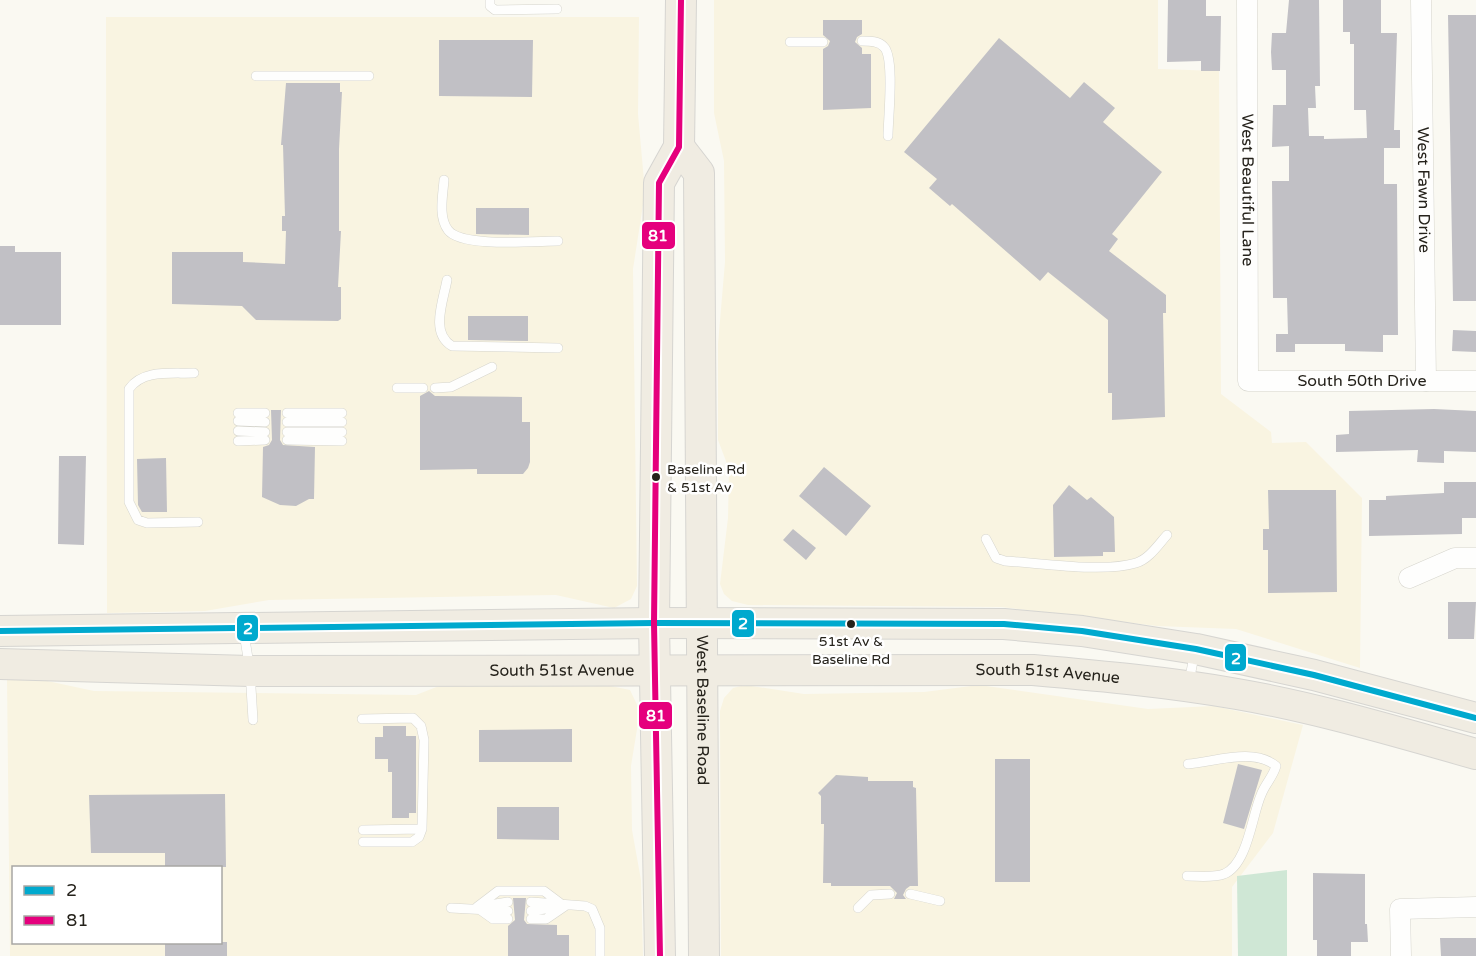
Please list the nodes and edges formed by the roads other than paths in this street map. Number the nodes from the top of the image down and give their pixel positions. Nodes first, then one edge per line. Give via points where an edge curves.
1 (490, 0) edge
2 (681, 0) edge
3 (1247, 0) edge
4 (1421, 0) edge
5 (558, 9) dead end
6 (862, 41) dead end
7 (790, 42) dead end
8 (823, 42) dead end
9 (256, 76) dead end
10 (369, 76) dead end
11 (888, 136) dead end
12 (680, 147) junction
13 (444, 180) dead end
14 (558, 241) dead end
15 (447, 280) dead end
16 (558, 348) dead end
17 (492, 367) dead end
18 (194, 373) dead end
19 (1248, 381) joint
20 (1426, 381) junction
21 (1476, 381) edge
22 (397, 388) dead end
23 (423, 388) dead end
24 (435, 388) dead end
25 (238, 417) dead end
26 (287, 427) joint
27 (238, 436) dead end
28 (198, 522) dead end
29 (1167, 535) dead end
30 (986, 539) dead end
31 (1476, 558) edge
32 (1409, 578) dead end
33 (654, 623) junction
34 (702, 623) junction
35 (243, 628) junction
36 (0, 631) edge
37 (1196, 649) junction
38 (0, 664) edge
39 (656, 670) junction
40 (701, 670) junction
41 (250, 671) junction
42 (1188, 687) junction
43 (1476, 718) edge
44 (362, 719) dead end
45 (254, 720) dead end
46 (1476, 754) edge
47 (1188, 765) dead end
48 (363, 830) dead end
49 (422, 830) junction
50 (363, 842) dead end
51 (1187, 876) dead end
52 (890, 894) dead end
53 (910, 894) dead end
54 (940, 901) dead end
55 (565, 906) junction
56 (477, 907) junction
57 (451, 908) dead end
58 (858, 908) dead end
59 (1476, 908) edge
60 (508, 911) dead end
61 (600, 956) edge
62 (660, 956) edge
63 (704, 956) edge
64 (1401, 956) edge

1 - 5 lane via 495,10
2 - 12 main road
3 - 19 street, West Beautiful Lane
4 - 20 street, West Fawn Drive
6 - 11 lane via 874,41 884,47 890,58
7 - 8 lane
9 - 10 lane
12 - 33 main road via 659,183
12 - 34 main road, West Baseline Road via 699,173
13 - 14 lane via 443,219 449,232 476,241
15 - 16 lane via 439,330 443,341 452,346
17 - 24 lane via 452,387
18 - 28 lane via 143,376 129,389 129,502 138,520 147,523
19 - 20 street, South 50th Drive
20 - 21 street, South 50th Drive
22 - 23 lane
25 - 27 lane via 265,427
26 - 26 lane via 342,427
29 - 30 lane via 1137,563 1114,566 1005,561 996,558
31 - 32 street via 1455,558
33 - 34 main road
33 - 35 main road
33 - 39 main road
34 - 37 main road via 1004,624
34 - 40 main road, West Baseline Road
35 - 36 main road
35 - 41 lane
37 - 42 lane
37 - 43 main road
38 - 41 main road, South 51st Avenue
39 - 40 main road, South 51st Avenue
39 - 41 main road, South 51st Avenue
39 - 62 main road
40 - 42 main road, South 51st Avenue via 1033,670
40 - 63 main road, West Baseline Road
41 - 45 lane
42 - 46 main road, South 51st Avenue via 1287,704
44 - 49 lane via 413,718 421,726
47 - 51 lane via 1252,757 1276,766 1261,794 1247,843 1237,862 1227,873
48 - 49 lane
49 - 50 lane via 412,842
52 - 58 lane via 871,895
53 - 54 lane
55 - 55 lane via 546,919 531,911
55 - 56 lane via 544,891 498,891
55 - 61 lane via 585,906 597,916
56 - 57 lane
56 - 60 lane
59 - 64 street via 1400,909

